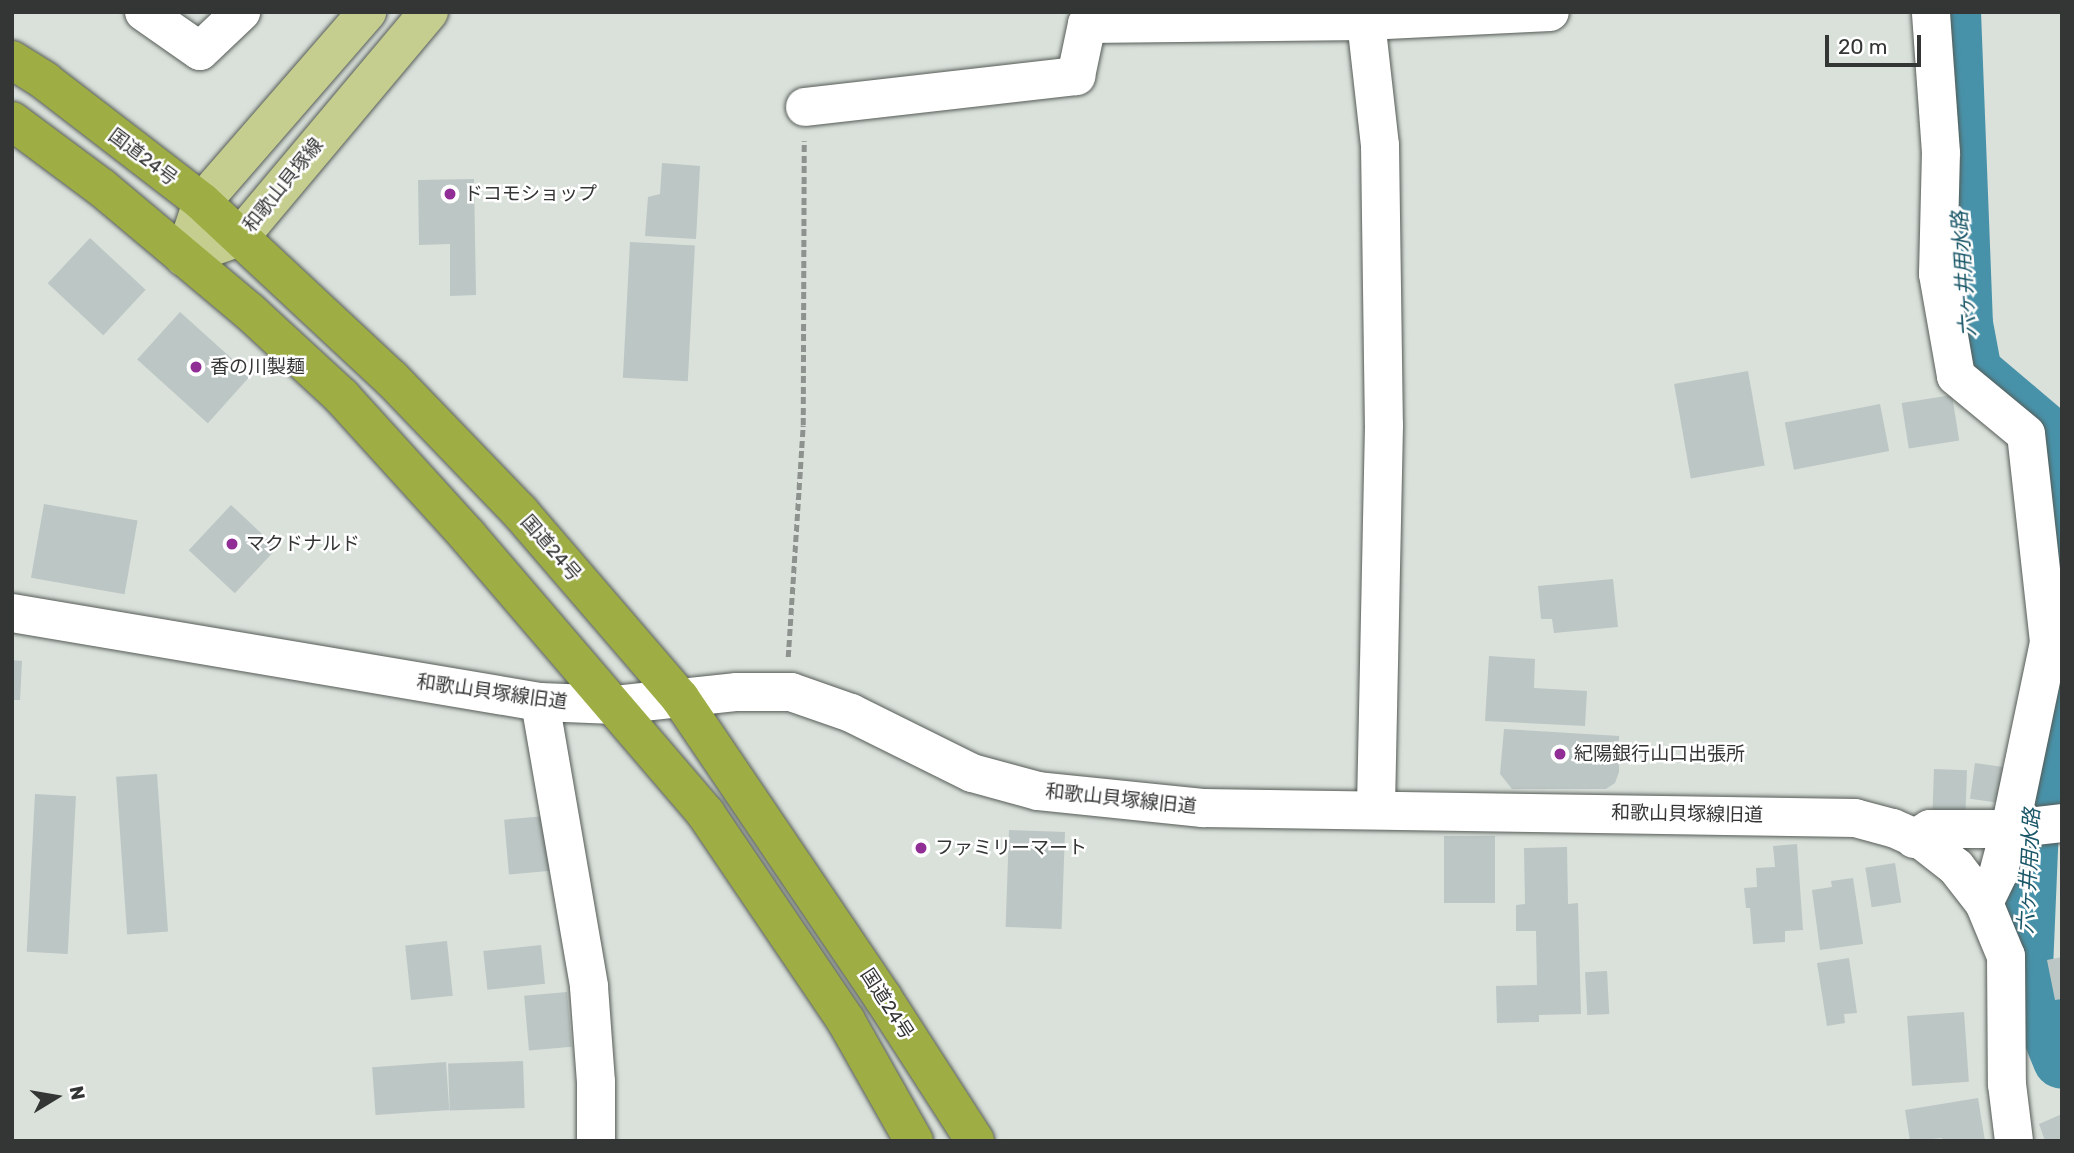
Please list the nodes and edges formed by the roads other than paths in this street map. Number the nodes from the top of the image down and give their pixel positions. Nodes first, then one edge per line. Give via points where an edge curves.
1 (144, 12) edge
2 (241, 12) edge
3 (367, 12) edge
4 (429, 12) edge
5 (1550, 12) edge
6 (1931, 12) edge
7 (1365, 16) edge
8 (12, 60) edge
9 (804, 107) road end
10 (12, 121) edge
11 (202, 202) junction
12 (240, 237) junction
13 (184, 257) junction
14 (12, 614) edge
15 (680, 698) junction
16 (540, 702) junction
17 (615, 705) junction
18 (1376, 809) junction
19 (2062, 823) edge
20 (2010, 830) junction
21 (1914, 839) junction
22 (1984, 903) junction
23 (596, 1141) edge
24 (914, 1141) edge
25 (975, 1141) edge
26 (2014, 1141) edge

1 - 2 street via 200,51
3 - 11 main road
4 - 12 main road, 和歌山貝塚線
5 - 7 street
6 - 20 street via 1941,153 1938,274 1956,376 2026,434 2049,642
7 - 9 street via 1087,24 1076,76
7 - 18 street via 1380,145 1384,425
8 - 11 highway, 国道24号
10 - 13 highway
11 - 12 highway, 国道24号
11 - 13 main road
12 - 13 main road, 和歌山貝塚線
12 - 15 highway, 国道24号 via 392,379 520,512
13 - 17 highway via 342,397
14 - 16 street, 和歌山貝塚線旧道
15 - 17 street, 和歌山貝塚線旧道
15 - 18 street, 和歌山貝塚線旧道 via 791,692 851,713 972,773 1038,791 1203,808
15 - 25 highway, 国道24号
16 - 17 street, 和歌山貝塚線旧道
16 - 23 street via 589,987
17 - 24 highway via 713,826 846,1021
18 - 21 street, 和歌山貝塚線旧道 via 1856,818
19 - 20 street
20 - 21 street via 1930,829
20 - 22 street
21 - 22 street, 和歌山貝塚線旧道 via 1956,867
22 - 26 street, 和歌山貝塚線旧道 via 2006,956 2007,1084

